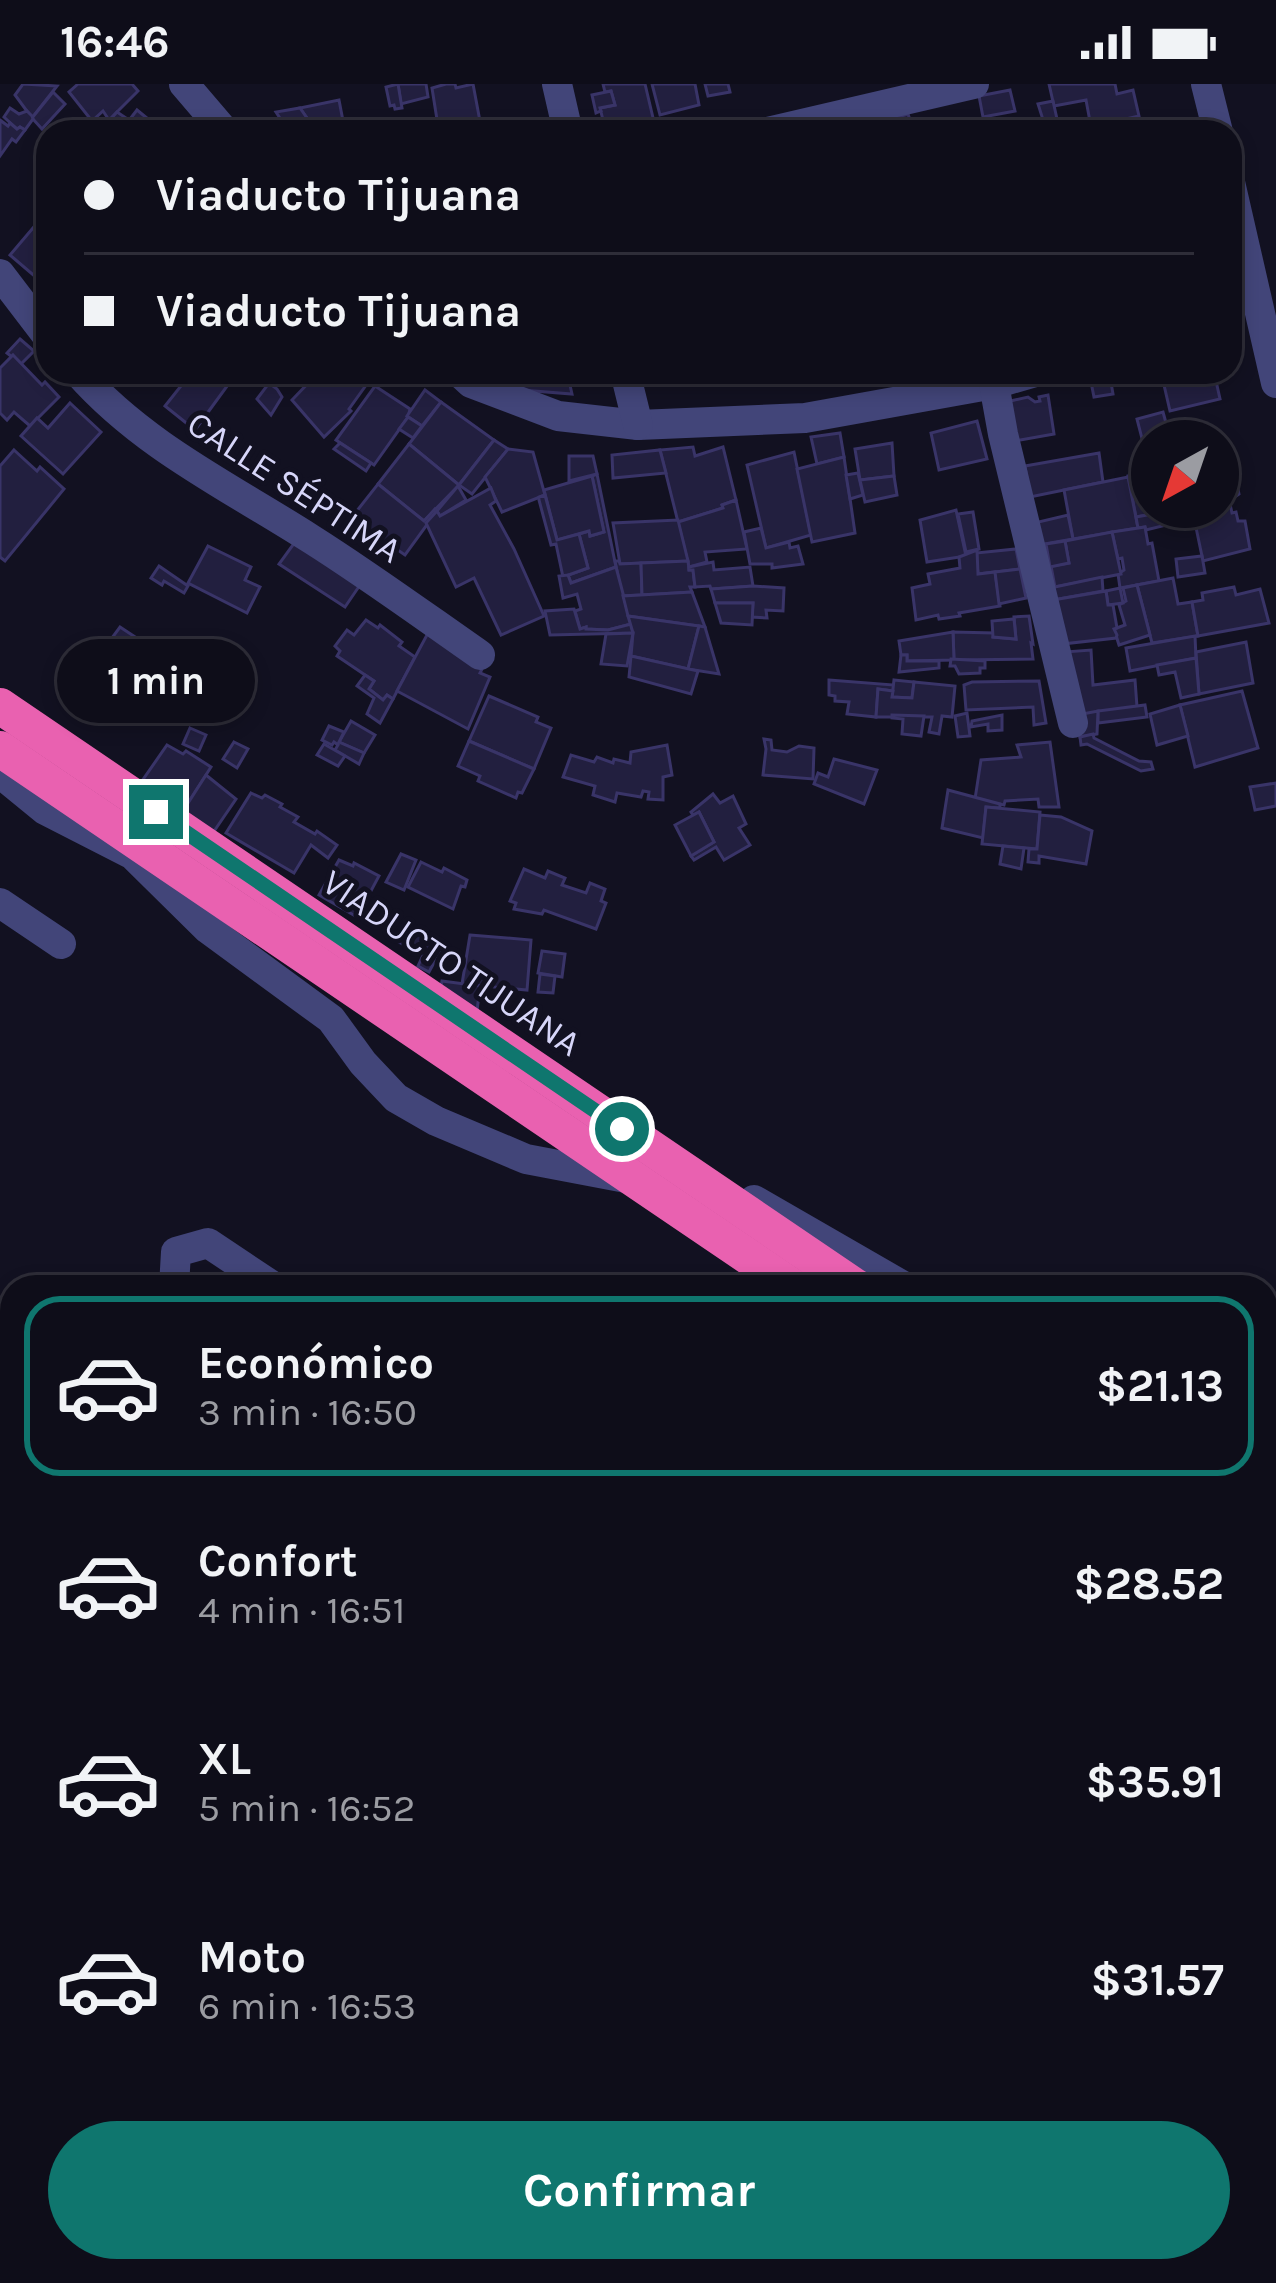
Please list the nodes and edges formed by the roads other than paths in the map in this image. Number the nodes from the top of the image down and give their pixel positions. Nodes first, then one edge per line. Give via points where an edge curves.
1 (184, 84) edge
2 (557, 84) edge
3 (974, 84) edge
4 (1206, 84) edge
5 (215, 120) edge
6 (565, 120) edge
7 (819, 120) edge
8 (1215, 120) edge
9 (1242, 221) edge
10 (0, 274) edge
11 (1268, 305) edge
12 (36, 321) edge
13 (1276, 383) edge
14 (88, 384) edge
15 (476, 384) edge
16 (628, 384) edge
17 (994, 384) joint
18 (638, 425) junction
19 (480, 655) dead end
20 (0, 706) edge
21 (1073, 723) dead end
22 (0, 749) edge
23 (0, 773) edge
24 (0, 903) edge
25 (61, 944) dead end
26 (174, 1275) edge
27 (256, 1275) edge
28 (775, 1275) edge
29 (838, 1275) edge
30 (884, 1275) edge

1 - 5 street
2 - 6 street
3 - 7 street
4 - 8 street
9 - 11 street
10 - 12 street
11 - 13 street
14 - 19 street, CALLE SÉPTIMA via 143,435
15 - 18 street via 558,416
16 - 18 street
17 - 18 street via 805,418
17 - 21 street
20 - 29 highway, VIADUCTO TIJUANA, bridge
22 - 28 highway, bridge
23 - 30 street via 45,810 133,856 208,929 331,1019 396,1098 436,1121 526,1159 646,1182 732,1187
24 - 25 street
26 - 27 street via 176,1252 208,1243

